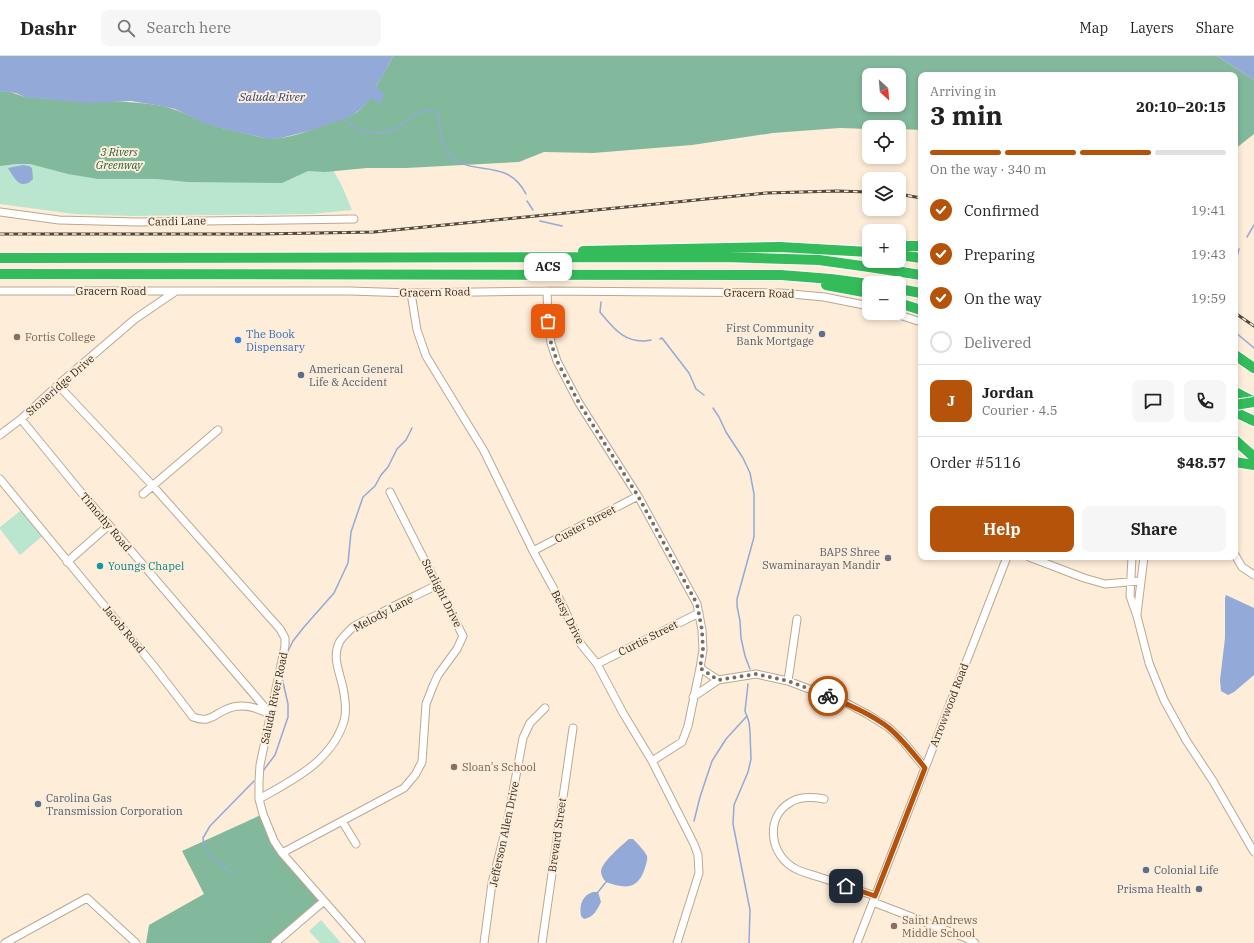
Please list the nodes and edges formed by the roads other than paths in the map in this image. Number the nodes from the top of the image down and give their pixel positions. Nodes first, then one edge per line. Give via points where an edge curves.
1 (0, 212) edge
2 (354, 219) dead end
3 (862, 246) edge
4 (906, 246) edge
5 (918, 246) edge
6 (780, 248) junction
7 (862, 252) edge
8 (906, 255) edge
9 (918, 257) edge
10 (0, 258) edge
11 (426, 258) junction
12 (0, 274) edge
13 (781, 275) junction
14 (918, 275) edge
15 (862, 283) edge
16 (176, 290) junction
17 (906, 290) edge
18 (0, 291) edge
19 (547, 291) junction
20 (862, 292) edge
21 (918, 292) edge
22 (411, 293) junction
23 (862, 305) edge
24 (906, 305) edge
25 (918, 309) edge
26 (906, 317) edge
27 (918, 321) edge
28 (1238, 357) edge
29 (1254, 368) edge
30 (58, 385) junction
31 (1238, 394) edge
32 (1254, 402) edge
33 (1238, 405) edge
34 (1238, 413) edge
35 (21, 419) junction
36 (1254, 421) edge
37 (218, 430) dead end
38 (0, 435) edge
39 (1238, 443) edge
40 (1254, 457) edge
41 (1238, 462) edge
42 (1254, 465) edge
43 (0, 479) edge
44 (153, 486) junction
45 (390, 492) dead end
46 (143, 494) dead end
47 (638, 496) junction
48 (109, 525) junction
49 (533, 551) junction
50 (1006, 560) edge
51 (1037, 560) edge
52 (1132, 560) edge
53 (1144, 560) edge
54 (1238, 560) edge
55 (68, 562) junction
56 (1254, 575) edge
57 (1140, 581) junction
58 (1130, 582) junction
59 (437, 585) junction
60 (699, 612) junction
61 (1137, 616) junction
62 (797, 619) dead end
63 (597, 664) junction
64 (700, 668) junction
65 (718, 680) junction
66 (788, 681) junction
67 (693, 696) junction
68 (545, 708) dead end
69 (271, 715) junction
70 (573, 728) dead end
71 (652, 761) junction
72 (925, 768) junction
73 (259, 799) junction
74 (824, 799) dead end
75 (342, 821) junction
76 (356, 844) dead end
77 (1254, 852) edge
78 (282, 853) junction
79 (874, 899) junction
80 (324, 901) junction
81 (5, 943) edge
82 (136, 943) edge
83 (275, 943) edge
84 (361, 943) edge
85 (484, 943) edge
86 (542, 943) edge
87 (677, 943) edge
88 (857, 943) edge
89 (975, 943) edge

1 - 2 street, Candi Lane via 59,220 138,222
3 - 6 highway
4 - 5 highway
6 - 7 highway
6 - 11 highway via 543,251
8 - 9 highway
10 - 11 highway
11 - 14 highway via 778,258 819,260
12 - 13 highway
13 - 15 highway
13 - 20 highway
16 - 18 street, Gracern Road
16 - 22 street, Gracern Road
16 - 30 street, Stoneridge Drive via 135,319
17 - 21 highway
19 - 22 street, Gracern Road
19 - 23 street, Gracern Road via 781,293 824,297
19 - 47 street via 551,343 557,361 579,403
22 - 49 street, Betsy Drive via 420,343 426,356 484,451
24 - 25 highway
26 - 27 street
28 - 29 highway
30 - 35 street, Stoneridge Drive
30 - 44 street, Saluda River Road
31 - 32 highway
32 - 33 highway, bridge
34 - 36 highway
35 - 38 street, Stoneridge Drive
35 - 48 street, Timothy Road
37 - 44 street
39 - 40 highway
41 - 42 highway
43 - 55 street, Jacob Road
44 - 46 street
44 - 69 street, Saluda River Road via 280,629 285,638 286,646
45 - 59 street, Starlight Drive
47 - 49 street, Custer Street
47 - 60 street
48 - 55 street
48 - 69 street, Timothy Road
49 - 63 street, Betsy Drive via 580,643
50 - 72 street, Arrowwood Road
51 - 58 street via 1105,584
52 - 58 street
53 - 57 street
54 - 56 street via 1242,567
55 - 69 street, Jacob Road via 193,717 208,719 237,706 259,708
57 - 58 street
57 - 61 street
58 - 61 street via 1130,596
59 - 73 street, Melody Lane via 353,627 339,642 336,654 337,667 346,710 338,735 327,752 312,767
59 - 75 street, Starlight Drive via 463,636 438,675 426,704 422,762 404,788
60 - 63 street, Curtis Street
60 - 64 street via 703,650
61 - 77 street via 1149,663 1164,700
62 - 66 street
63 - 71 street, Betsy Drive via 623,714
64 - 65 street
64 - 67 street
65 - 66 street via 756,674
65 - 67 street
66 - 72 street via 846,703 867,714 902,740
67 - 71 street via 688,726 682,742
68 - 85 street, Jefferson Allen Drive via 530,722 524,738 492,883
69 - 73 street, Saluda River Road via 260,765
70 - 86 street, Brevard Street
71 - 87 street, Betsy Drive via 698,855 699,873
72 - 79 street, Arrowwood Road
73 - 78 street, Saluda River Road via 268,828
74 - 79 street via 802,798 784,807 774,823 774,844 779,854 792,867
75 - 76 street
75 - 78 street, Starlight Drive
78 - 80 street, Saluda River Road
79 - 88 street, Arrowwood Road
79 - 89 street
80 - 83 street
80 - 84 street, Saluda River Road
81 - 82 street via 87,898

